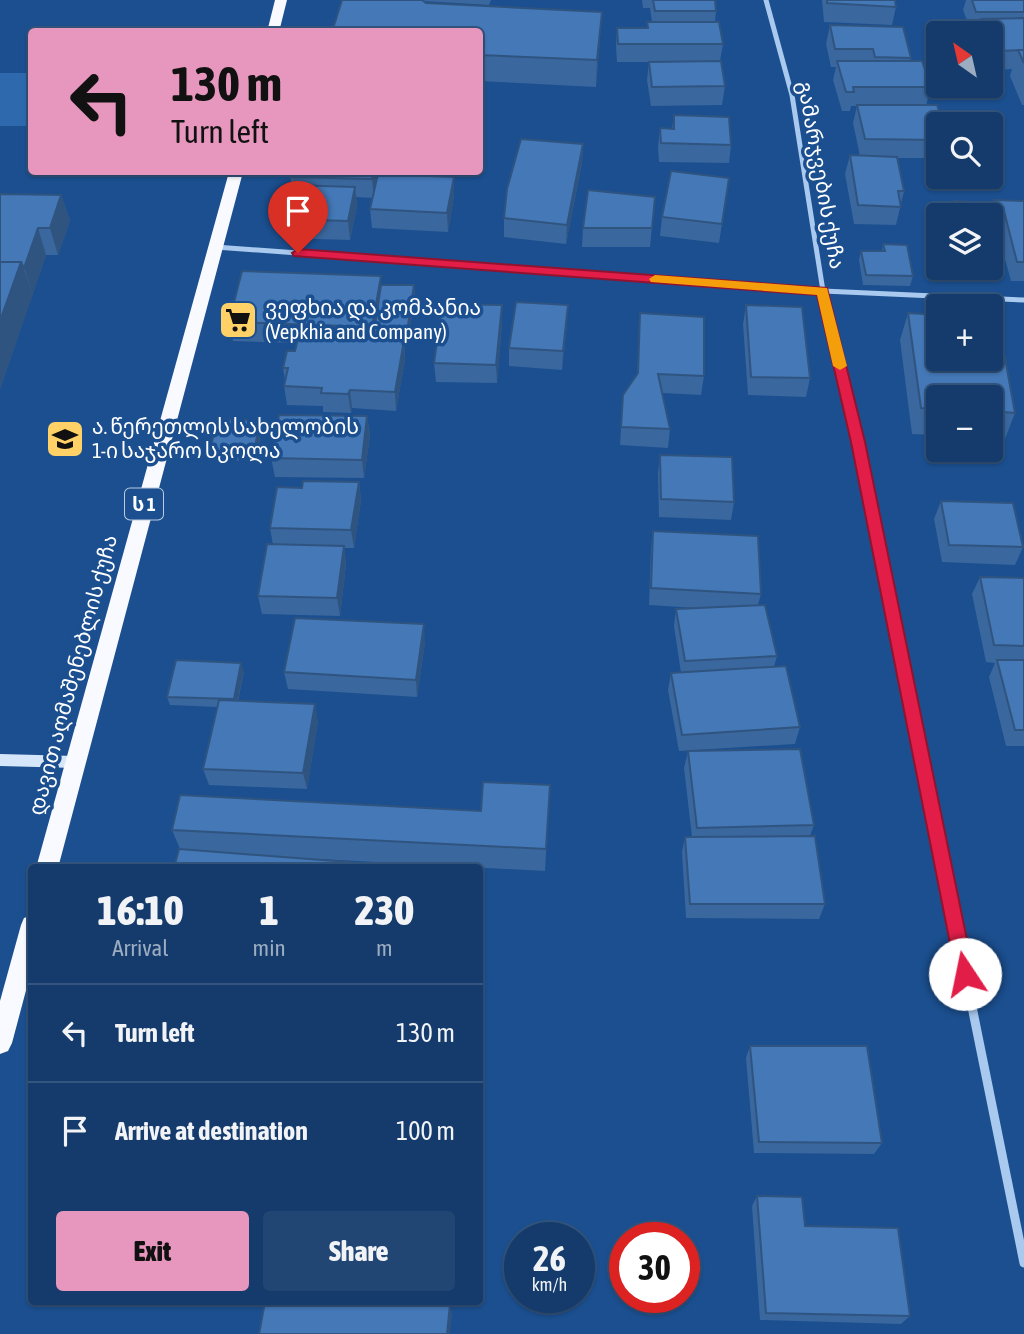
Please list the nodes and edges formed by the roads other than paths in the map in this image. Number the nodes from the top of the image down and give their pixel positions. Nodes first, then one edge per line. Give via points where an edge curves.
1 (281, 0) edge
2 (765, 0) edge
3 (274, 28) edge
4 (235, 175) edge
5 (215, 247) junction
6 (823, 291) junction
7 (1024, 300) edge
8 (0, 760) edge
9 (75, 762) junction
10 (48, 864) edge
11 (28, 940) edge
12 (0, 1043) edge
13 (1024, 1263) edge

1 - 3 highway
2 - 6 street, გამარჯვების ქუჩა via 792,94
4 - 5 highway, დავით აღმაშენებლის ქუჩა / ს 1
5 - 6 street
5 - 9 highway, დავით აღმაშენებლის ქუჩა / ს 1
6 - 7 street
6 - 13 street, გამარჯვების ქუჩა via 861,456
8 - 9 main road
9 - 10 highway, დავით აღმაშენებლის ქუჩა / ს 1
11 - 12 highway

